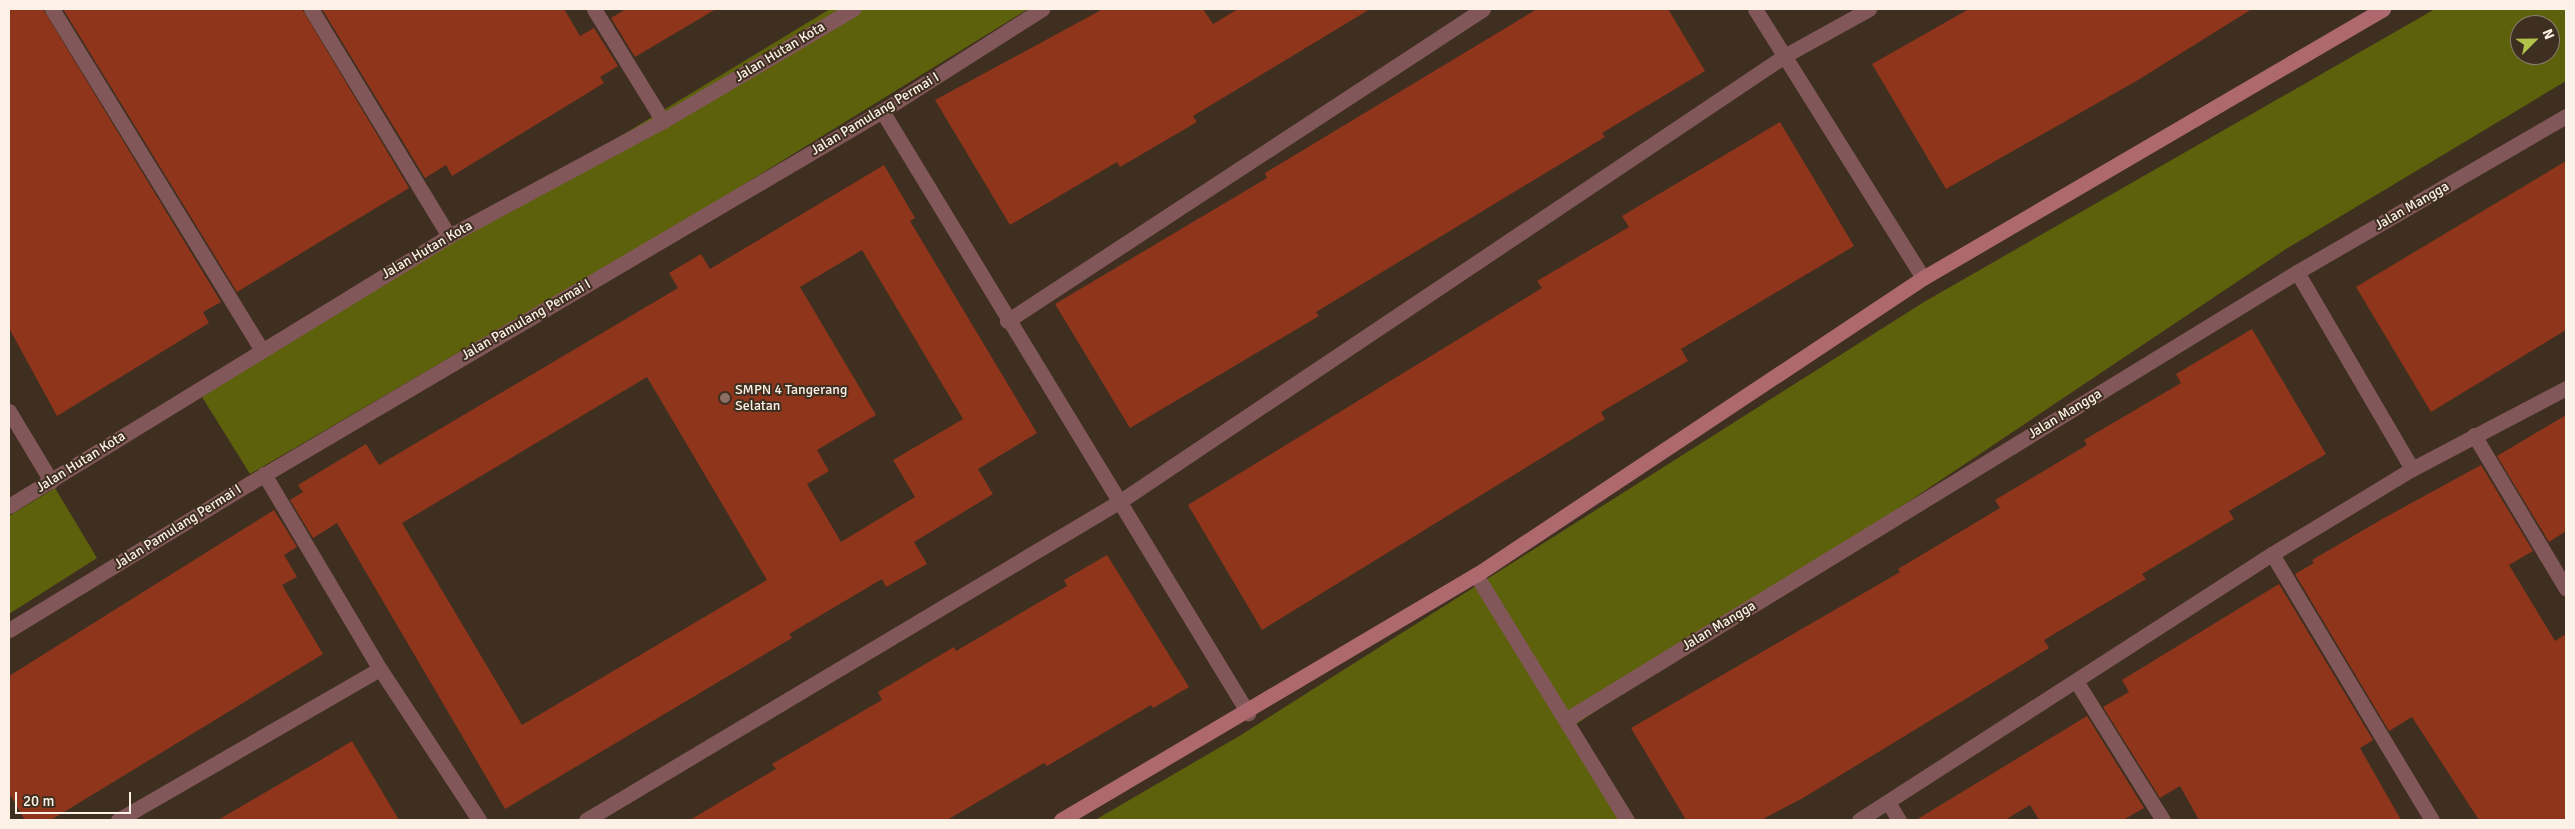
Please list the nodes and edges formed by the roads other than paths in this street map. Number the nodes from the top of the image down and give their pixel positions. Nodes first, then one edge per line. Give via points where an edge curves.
1 (52, 9) edge
2 (311, 9) edge
3 (594, 9) edge
4 (853, 9) edge
5 (1042, 9) edge
6 (1483, 9) edge
7 (1754, 9) edge
8 (1869, 9) edge
9 (2383, 9) edge
10 (1786, 55) junction
11 (882, 111) junction
12 (2566, 116) edge
13 (663, 122) junction
14 (449, 236) junction
15 (2297, 272) junction
16 (1923, 278) junction
17 (1007, 321) junction
18 (261, 349) junction
19 (2566, 388) edge
20 (9, 411) edge
21 (2474, 435) junction
22 (2412, 469) junction
23 (264, 474) junction
24 (51, 481) junction
25 (1122, 500) junction
26 (9, 506) edge
27 (2272, 554) junction
28 (1476, 575) junction
29 (2566, 589) edge
30 (9, 630) edge
31 (380, 669) junction
32 (2076, 680) junction
33 (1248, 712) junction
34 (1567, 719) junction
35 (1888, 802) junction
36 (118, 820) edge
37 (478, 820) edge
38 (586, 820) edge
39 (1060, 820) edge
40 (1627, 820) edge
41 (1859, 820) edge
42 (1899, 820) edge
43 (2162, 820) edge
44 (2432, 820) edge

1 - 18 street
2 - 14 street
3 - 13 street
4 - 13 street, Jalan Hutan Kota
5 - 11 street, Jalan Pamulang Permai I
6 - 17 street
7 - 10 street
8 - 10 street
9 - 16 street
10 - 16 street
10 - 25 street
11 - 17 street
11 - 23 street, Jalan Pamulang Permai I
12 - 15 street, Jalan Mangga
13 - 14 street, Jalan Hutan Kota
14 - 18 street, Jalan Hutan Kota
15 - 22 street
15 - 34 street, Jalan Mangga
16 - 28 street
17 - 25 street
18 - 24 street, Jalan Hutan Kota
19 - 21 street
20 - 24 street
21 - 22 street
21 - 29 street
22 - 27 street
23 - 30 street, Jalan Pamulang Permai I
23 - 31 street
24 - 26 street, Jalan Hutan Kota
25 - 33 street
25 - 38 street
27 - 32 street
27 - 44 street
28 - 33 street
28 - 34 street
31 - 36 street
31 - 37 street
32 - 35 street
32 - 43 street
33 - 39 street
34 - 40 street
35 - 41 street
35 - 42 street

